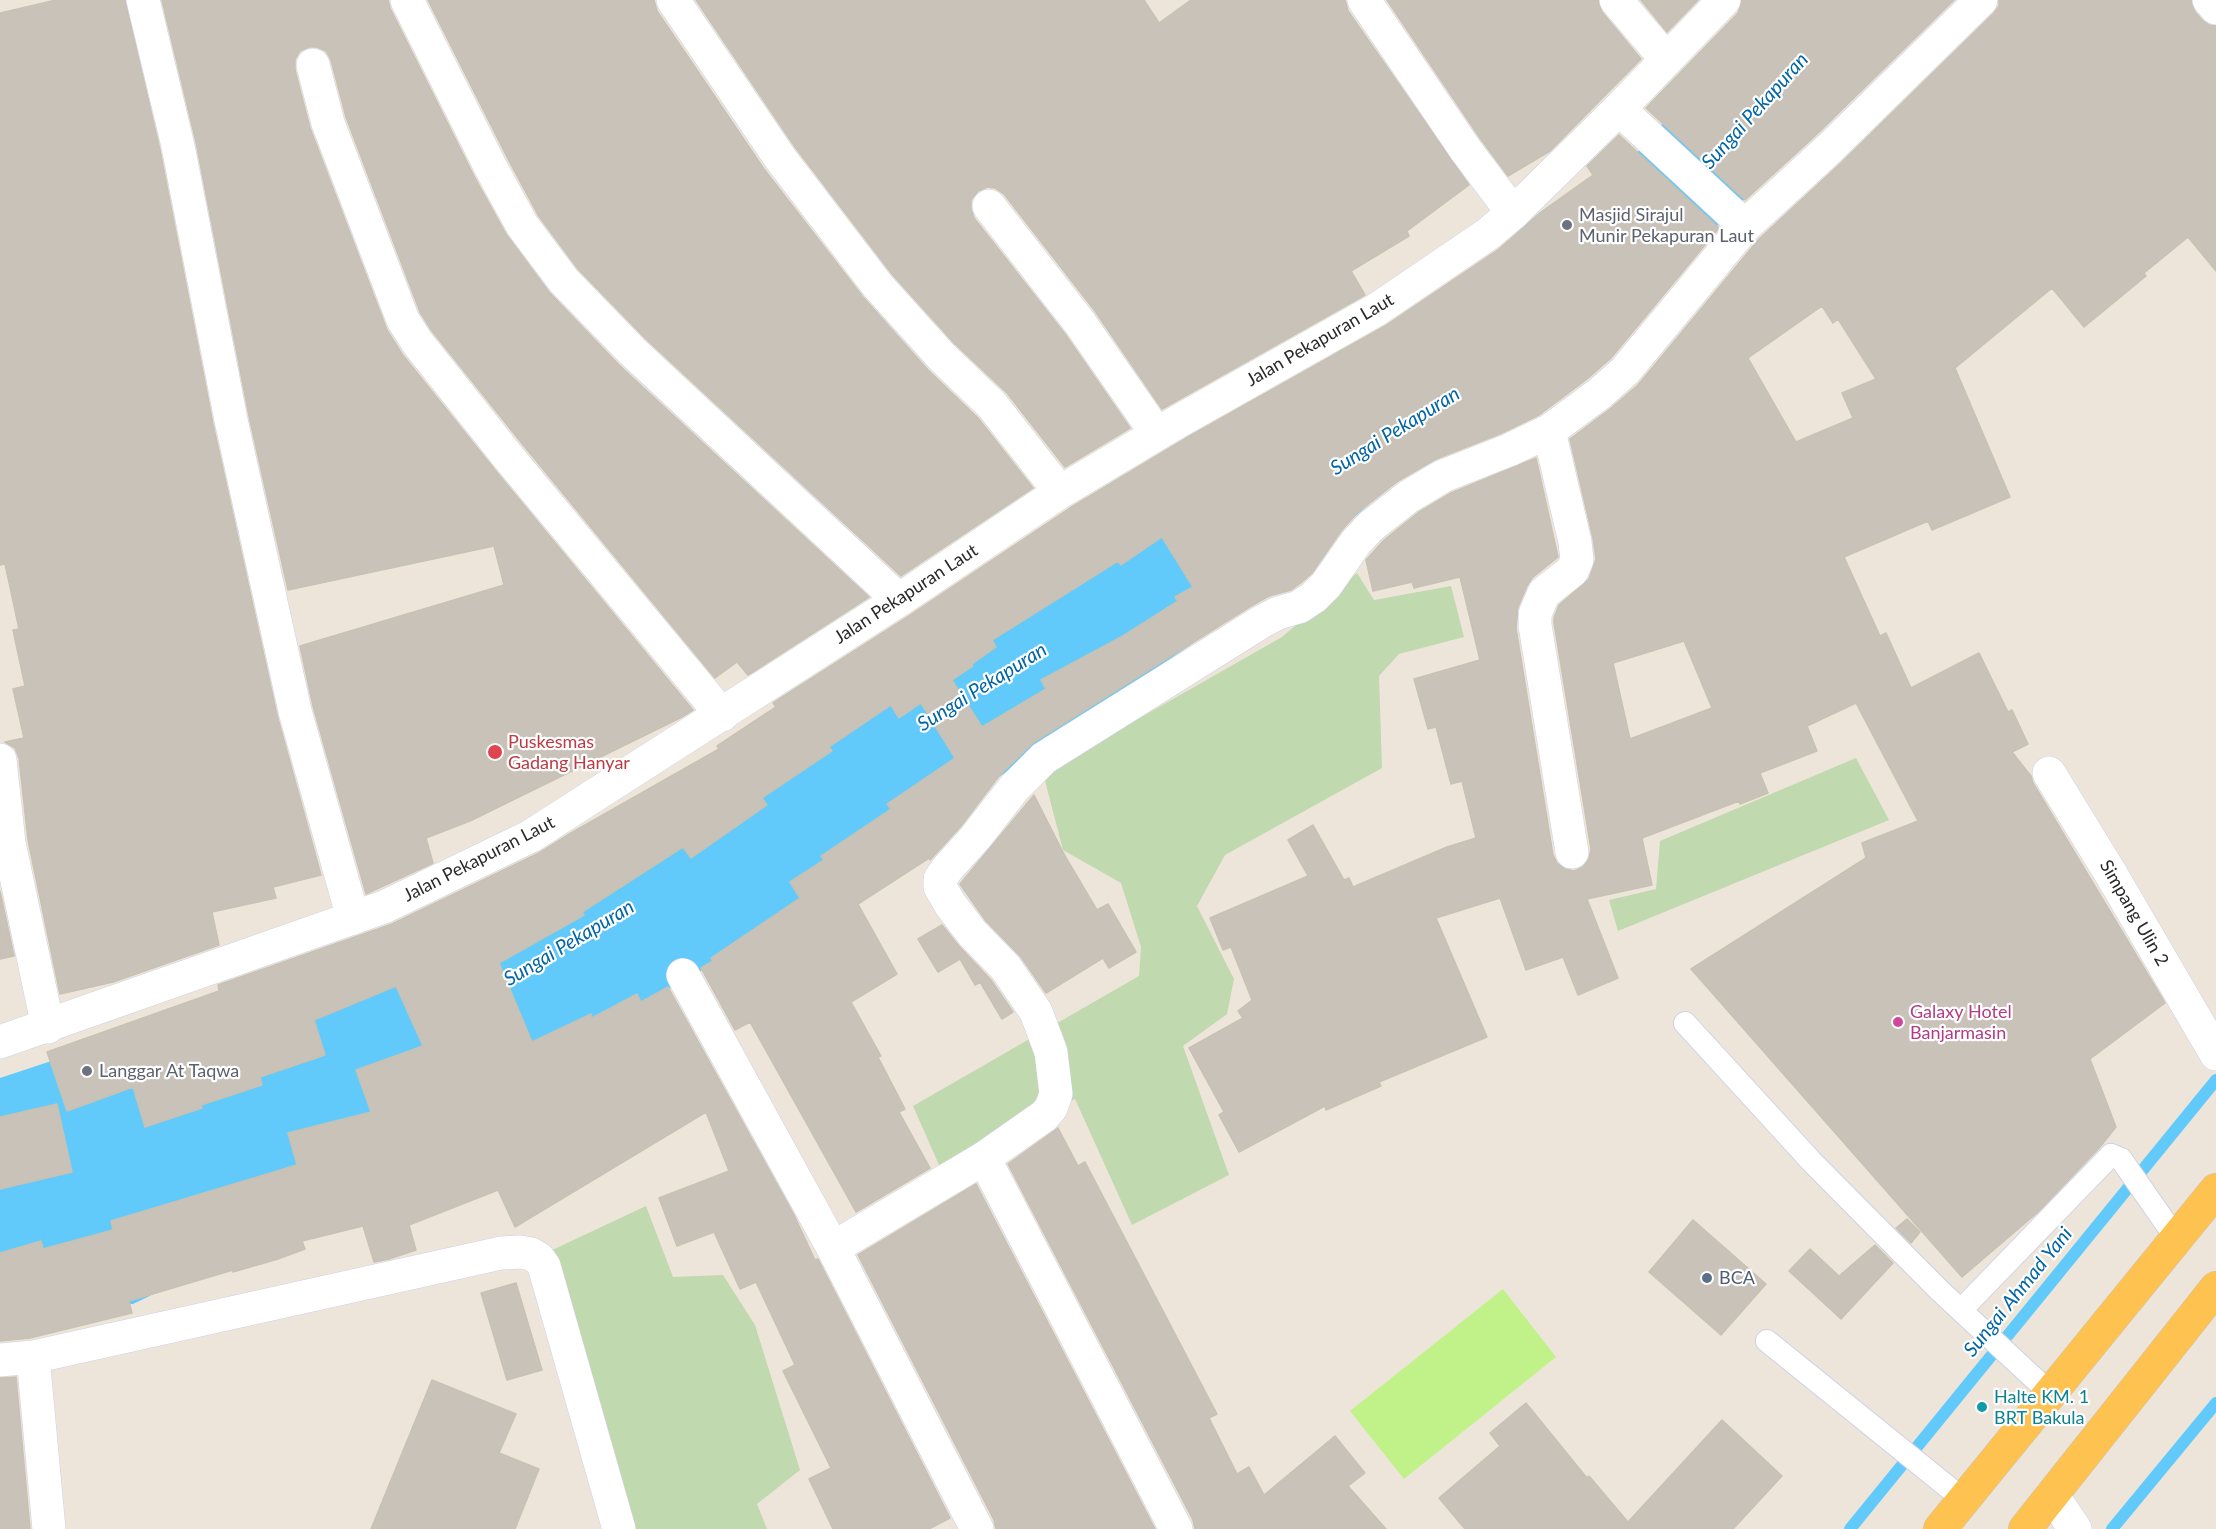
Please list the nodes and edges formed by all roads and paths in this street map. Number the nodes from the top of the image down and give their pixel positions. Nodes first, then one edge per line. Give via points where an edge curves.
1 (143, 0) edge
2 (406, 0) edge
3 (672, 0) edge
4 (1364, 0) edge
5 (1616, 0) edge
6 (1724, 0) edge
7 (1981, 0) edge
8 (2209, 0) edge
9 (2216, 8) edge
10 (1666, 58) junction
11 (313, 65) dead end
12 (1619, 109) junction
13 (989, 206) dead end
14 (1513, 213) junction
15 (1745, 226) junction
16 (1549, 431) junction
17 (1157, 434) junction
18 (1060, 492) junction
19 (899, 600) junction
20 (722, 714) junction
21 (0, 760) edge
22 (2049, 773) dead end
23 (1572, 852) dead end
24 (353, 918) junction
25 (683, 975) dead end
26 (1685, 1023) dead end
27 (48, 1027) junction
28 (0, 1042) edge
29 (2216, 1054) edge
30 (984, 1158) junction
31 (2216, 1190) edge
32 (2176, 1238) junction
33 (833, 1248) junction
34 (2216, 1288) edge
35 (1961, 1310) junction
36 (1767, 1341) dead end
37 (33, 1358) junction
38 (0, 1360) edge
39 (2051, 1394) junction
40 (2052, 1495) junction
41 (1964, 1500) junction
42 (49, 1529) edge
43 (619, 1529) edge
44 (977, 1529) edge
45 (1176, 1529) edge
46 (1940, 1529) edge
47 (2025, 1529) edge
48 (2075, 1529) edge

1 - 24 street via 178,146 231,420 295,711
2 - 19 street via 522,225 564,281 632,351
3 - 18 street via 780,158 878,286 992,405
4 - 14 street
5 - 10 street
6 - 10 street, Jalan Pekapuran Laut
7 - 15 street
8 - 9 street
10 - 12 street, Jalan Pekapuran Laut
11 - 20 street via 328,123 403,320 509,458
12 - 14 street, Jalan Pekapuran Laut
12 - 15 street
13 - 17 street via 1080,323
14 - 17 street, Jalan Pekapuran Laut via 1376,310
15 - 16 street via 1625,371
16 - 23 street via 1576,560 1572,571 1544,593 1538,603 1535,625
16 - 30 street via 1443,476 1408,497 1371,526 1314,597 1261,622 1044,758 947,869 940,887 950,904 1006,969 1036,1012 1051,1052 1055,1083 1056,1094 1044,1116
17 - 18 street, Jalan Pekapuran Laut
18 - 19 street, Jalan Pekapuran Laut
19 - 20 street, Jalan Pekapuran Laut
20 - 24 street, Jalan Pekapuran Laut via 531,836
21 - 27 street via 9,843
22 - 29 street, Simpang Ulin 2
24 - 27 street, Jalan Pekapuran Laut
25 - 33 street
26 - 35 lane via 1812,1162
27 - 28 street, Jalan Pekapuran Laut
30 - 33 street
30 - 45 street
31 - 32 highway
32 - 35 lane via 2121,1159 2111,1155
32 - 39 highway
33 - 44 street
34 - 40 highway
35 - 39 lane
36 - 41 lane
37 - 38 street
37 - 42 street
37 - 43 street via 501,1253 531,1254 544,1266
39 - 41 highway
40 - 47 highway
40 - 48 street
41 - 46 highway

